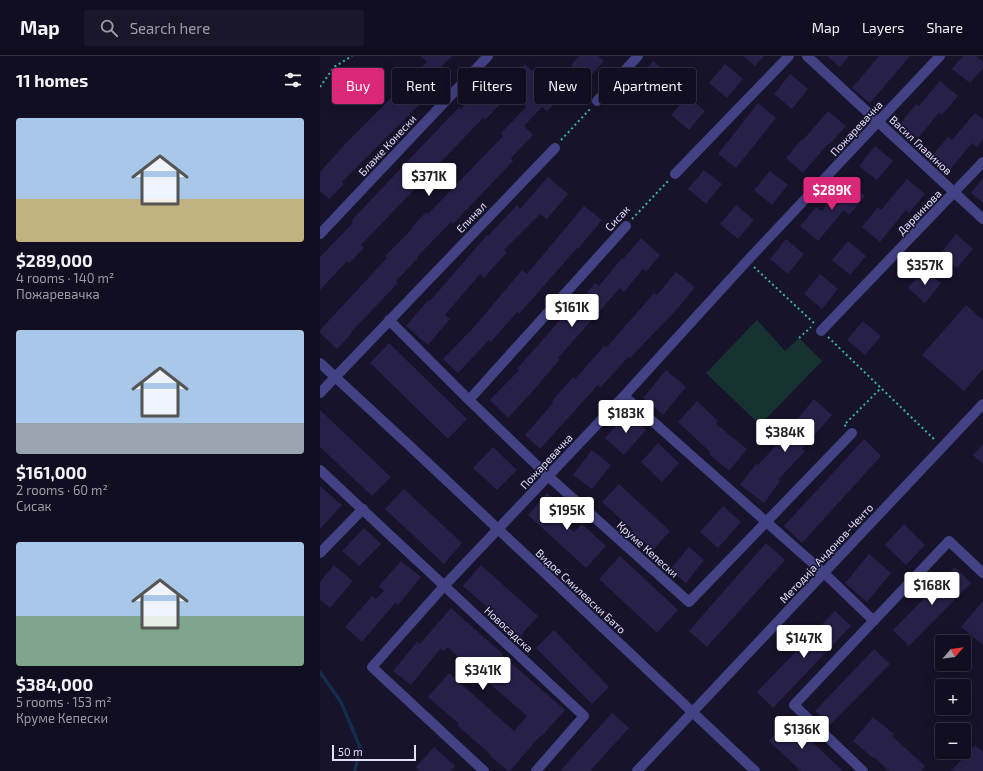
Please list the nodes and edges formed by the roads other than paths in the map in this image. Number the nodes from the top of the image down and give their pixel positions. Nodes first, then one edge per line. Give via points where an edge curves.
1 (488, 56) edge
2 (638, 56) edge
3 (789, 56) edge
4 (807, 56) edge
5 (940, 56) edge
6 (597, 101) road end
7 (878, 122) junction
8 (555, 148) road end
9 (983, 162) edge
10 (675, 174) road end
11 (954, 193) junction
12 (983, 219) edge
13 (626, 226) road end
14 (320, 234) edge
15 (389, 320) junction
16 (818, 327) road end
17 (320, 363) edge
18 (335, 376) junction
19 (320, 393) edge
20 (624, 396) junction
21 (469, 400) junction
22 (983, 404) edge
23 (852, 432) road end
24 (320, 470) edge
25 (548, 476) junction
26 (363, 509) junction
27 (766, 521) junction
28 (498, 529) junction
29 (320, 553) edge
30 (983, 572) edge
31 (824, 573) junction
32 (445, 585) junction
33 (874, 621) junction
34 (692, 713) junction
35 (484, 771) edge
36 (536, 771) edge
37 (637, 771) edge
38 (754, 771) edge
39 (864, 771) edge

1 - 14 street, Блаже Конески
2 - 6 street
3 - 10 street
4 - 7 street, Васил Главинов
5 - 7 street, Пожаревачка
7 - 11 street, Васил Главинов
7 - 20 street, Пожаревачка via 746,261
8 - 15 street, Епинал
9 - 11 street, Дарвинова
11 - 12 street, Васил Главинов
11 - 16 street, Дарвинова
13 - 21 street, Сисак
15 - 18 street, Епинал
15 - 21 street, Круме Кепески
17 - 18 street, Видое Смилевски Бато
18 - 19 street, Епинал
18 - 28 street, Видое Смилевски Бато
20 - 25 street, Пожаревачка
20 - 27 street
21 - 25 street, Круме Кепески
22 - 31 street, Методија Андонов-Ченто
23 - 27 street, Круме Кепески
24 - 26 street, Новосадска
25 - 27 street, Круме Кепески via 689,602
25 - 28 street, Пожаревачка
26 - 29 street
26 - 32 street, Новосадска
27 - 31 street
28 - 32 street, Пожаревачка
28 - 34 street, Видое Смилевски Бато
30 - 33 street via 949,541
31 - 33 street
31 - 34 street, Методија Андонов-Ченто
32 - 35 street, Пожаревачка via 372,667
32 - 36 street, Новосадска via 584,716
33 - 39 street via 794,706
34 - 37 street, Методија Андонов-Ченто
34 - 38 street, Видое Смилевски Бато

